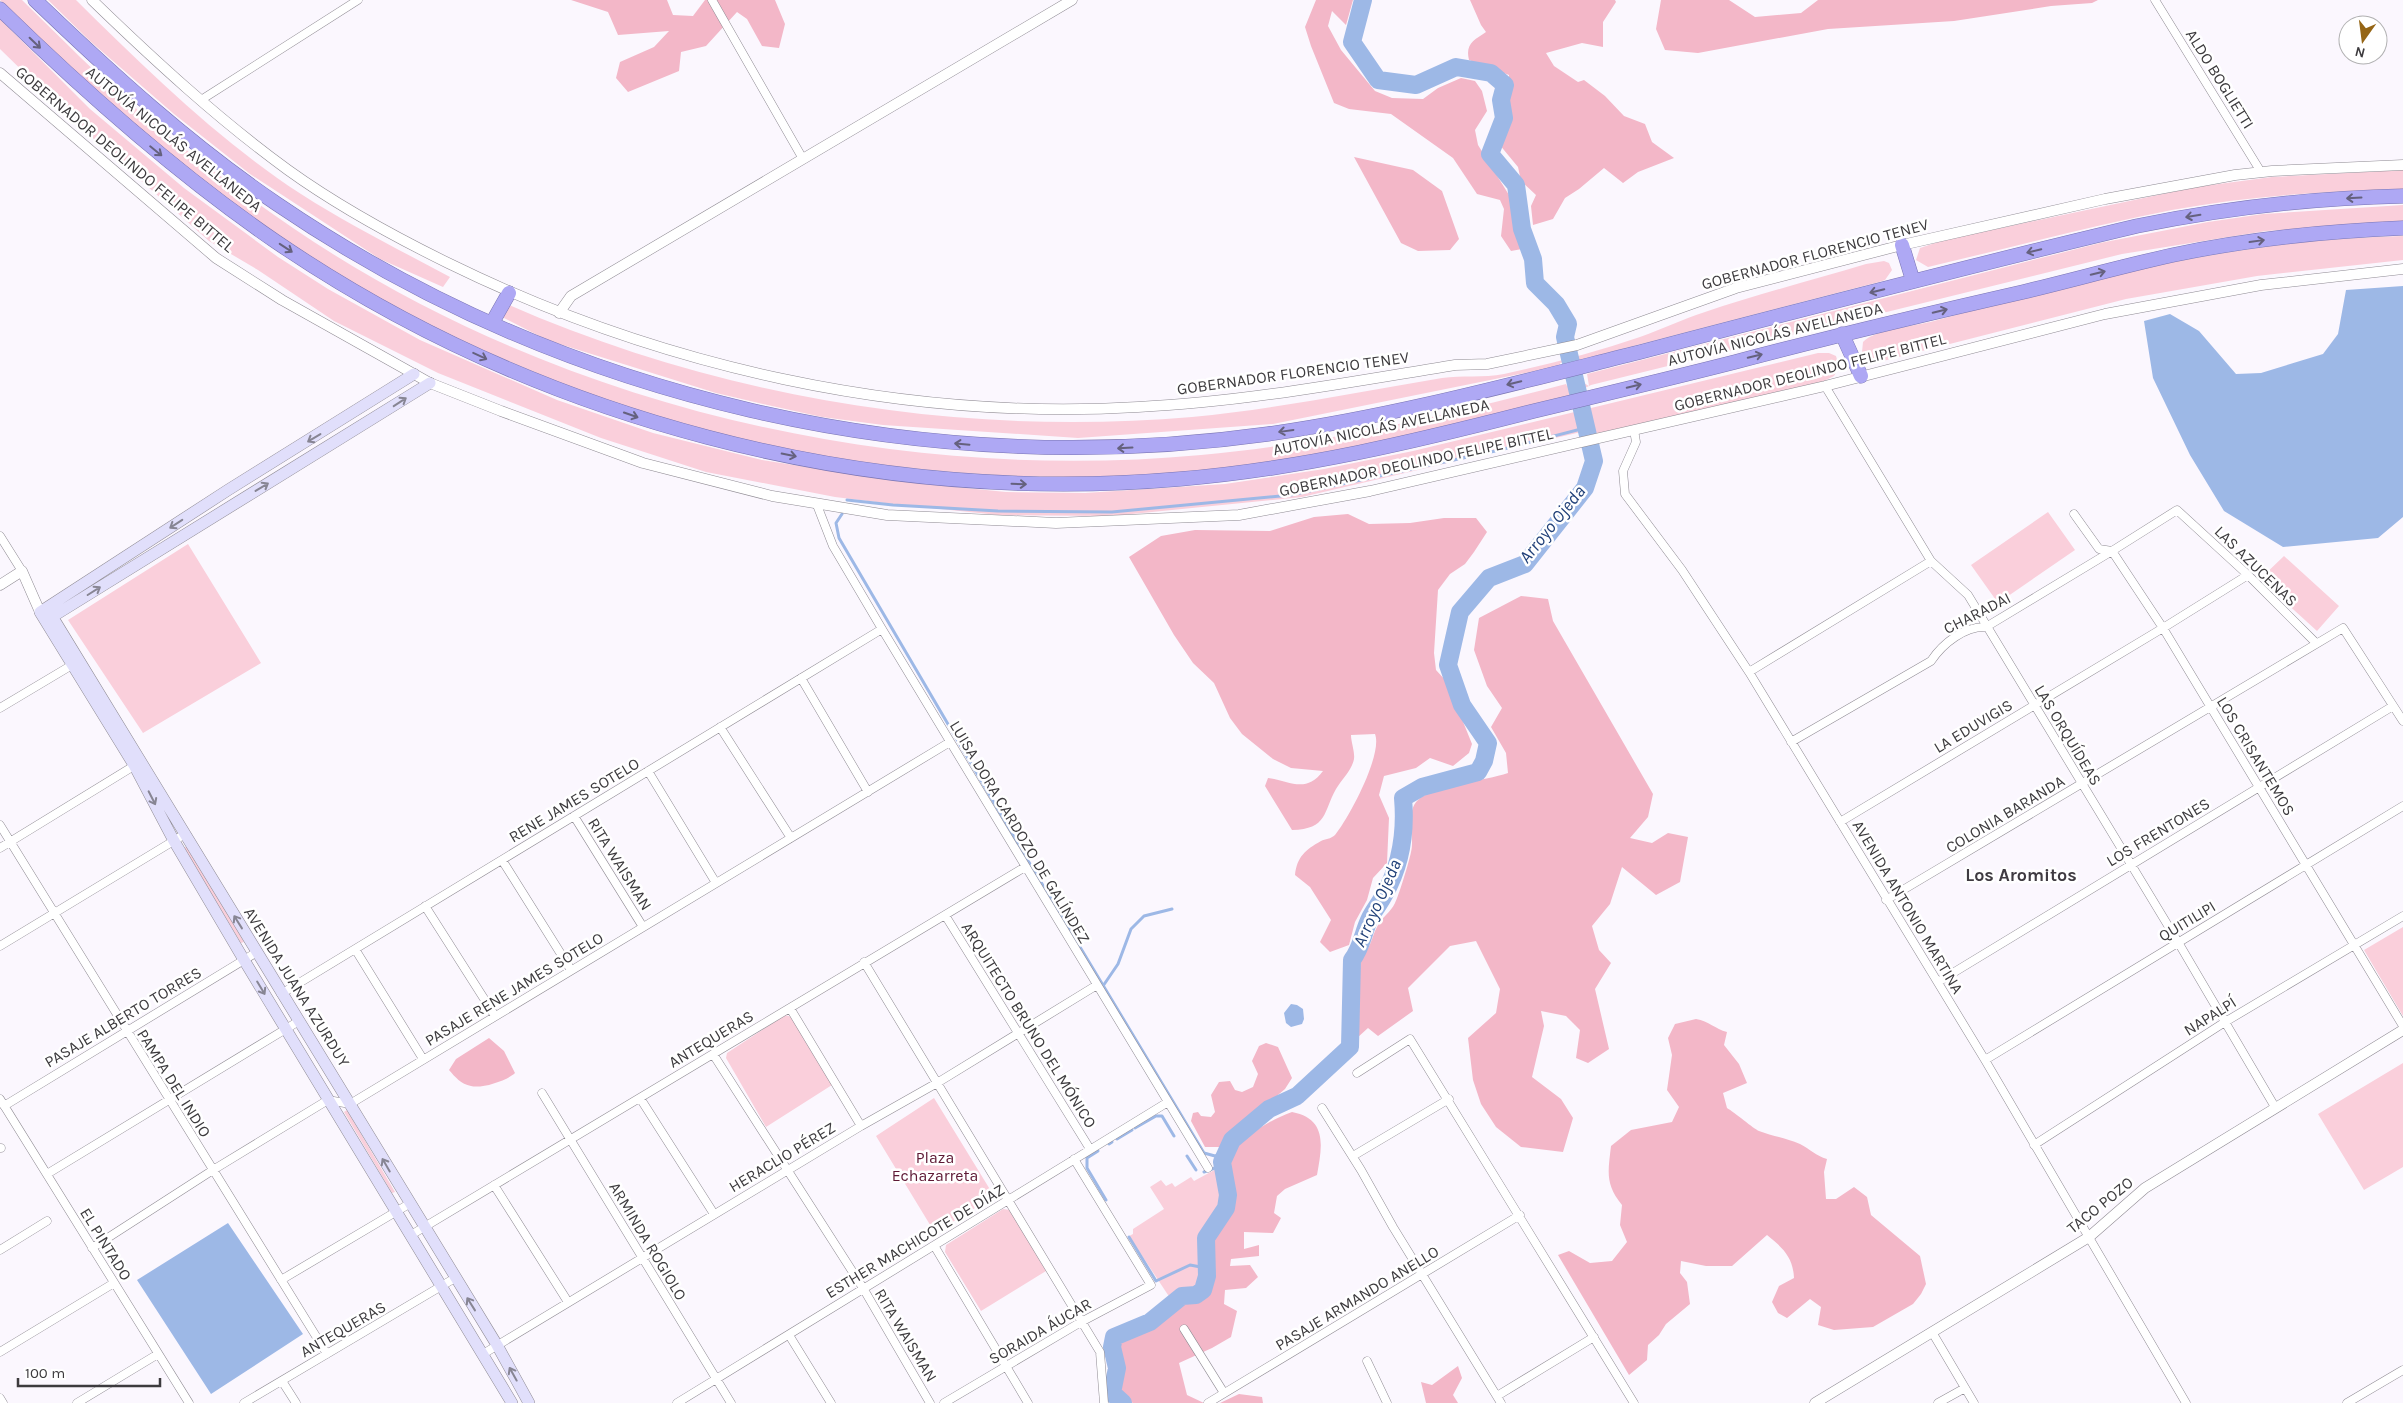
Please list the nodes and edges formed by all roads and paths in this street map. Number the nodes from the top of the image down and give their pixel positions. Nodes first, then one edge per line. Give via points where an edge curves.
1 (35, 0) edge
2 (92, 0) edge
3 (358, 0) edge
4 (712, 0) edge
5 (1072, 0) edge
6 (2155, 0) edge
7 (0, 9) edge
8 (0, 73) edge
9 (201, 100) junction
10 (803, 159) junction
11 (2403, 165) edge
12 (2261, 172) junction
13 (2403, 196) edge
14 (2403, 228) edge
15 (1902, 245) junction
16 (2403, 269) edge
17 (1913, 281) junction
18 (510, 293) junction
19 (559, 312) junction
20 (492, 323) junction
21 (1842, 334) junction
22 (414, 374) junction
23 (1861, 376) junction
24 (430, 383) junction
25 (1825, 386) junction
26 (1634, 430) junction
27 (228, 490) junction
28 (236, 503) junction
29 (817, 505) junction
30 (2176, 510) joint
31 (2074, 514) dead end
32 (0, 536) edge
33 (2112, 552) junction
34 (1931, 561) junction
35 (22, 571) junction
36 (2248, 575) junction
37 (0, 585) edge
38 (46, 614) junction
39 (1986, 627) junction
40 (2164, 628) junction
41 (882, 629) junction
42 (2316, 643) junction
43 (72, 665) junction
44 (1749, 672) junction
45 (801, 678) junction
46 (2034, 706) junction
47 (2394, 706) junction
48 (0, 708) edge
49 (2212, 708) junction
50 (2403, 721) edge
51 (720, 727) junction
52 (950, 742) junction
53 (1791, 742) junction
54 (138, 763) junction
55 (648, 771) junction
56 (2082, 784) junction
57 (2258, 787) junction
58 (868, 792) junction
59 (2403, 806) edge
60 (574, 816) junction
61 (1840, 822) junction
62 (0, 825) edge
63 (185, 834) junction
64 (791, 838) junction
65 (174, 841) junction
66 (10, 842) junction
67 (0, 848) edge
68 (502, 860) junction
69 (2131, 865) junction
70 (2306, 866) junction
71 (1025, 867) junction
72 (716, 883) junction
73 (1886, 900) junction
74 (425, 906) junction
75 (56, 912) junction
76 (945, 915) junction
77 (2403, 916) edge
78 (643, 927) junction
79 (2178, 942) junction
80 (0, 946) edge
81 (2354, 946) junction
82 (355, 949) junction
83 (257, 952) junction
84 (244, 960) junction
85 (864, 962) junction
86 (571, 970) junction
87 (1938, 982) junction
88 (1097, 985) junction
89 (281, 994) junction
90 (790, 1008) junction
91 (496, 1016) junction
92 (299, 1021) junction
93 (2225, 1022) junction
94 (2403, 1026) edge
95 (286, 1030) junction
96 (2403, 1030) edge
97 (126, 1032) junction
98 (1018, 1033) junction
99 (713, 1054) junction
100 (423, 1060) junction
101 (1985, 1060) junction
102 (1357, 1073) dead end
103 (937, 1083) junction
104 (542, 1093) dead end
105 (640, 1098) junction
106 (1449, 1099) junction
107 (168, 1100) junction
108 (328, 1100) junction
109 (2, 1102) edge
110 (1168, 1102) junction
111 (350, 1104) junction
112 (1322, 1108) dead end
113 (2276, 1108) junction
114 (861, 1126) junction
115 (570, 1140) junction
116 (2034, 1144) junction
117 (1090, 1149) junction
118 (1353, 1156) junction
119 (1074, 1159) junction
120 (1208, 1168) dead end
121 (213, 1170) junction
122 (788, 1170) junction
123 (47, 1174) junction
124 (494, 1185) junction
125 (1008, 1200) junction
126 (409, 1204) junction
127 (396, 1211) junction
128 (714, 1214) junction
129 (1520, 1215) junction
130 (47, 1221) dead end
131 (423, 1228) junction
132 (411, 1235) junction
133 (2089, 1237) junction
134 (935, 1246) junction
135 (92, 1248) junction
136 (0, 1250) edge
137 (641, 1258) junction
138 (1424, 1275) junction
139 (455, 1278) junction
140 (281, 1280) junction
141 (114, 1283) junction
142 (442, 1288) junction
143 (862, 1288) junction
144 (568, 1302) junction
145 (1081, 1322) junction
146 (1184, 1329) dead end
147 (1932, 1332) junction
148 (790, 1334) junction
149 (1594, 1337) junction
150 (496, 1345) junction
151 (0, 1352) edge
152 (158, 1354) junction
153 (327, 1354) junction
154 (483, 1354) junction
155 (1368, 1361) dead end
156 (1006, 1366) junction
157 (2403, 1370) edge
158 (716, 1379) junction
159 (282, 1381) junction
160 (1965, 1388) junction
161 (1224, 1393) junction
162 (0, 1398) edge
163 (527, 1399) edge
164 (1499, 1400) edge
165 (3, 1403) edge
166 (77, 1403) edge
167 (189, 1403) edge
168 (244, 1403) edge
169 (296, 1403) edge
170 (512, 1403) edge
171 (677, 1403) edge
172 (731, 1403) edge
173 (831, 1403) edge
174 (930, 1403) edge
175 (944, 1403) edge
176 (1028, 1403) edge
177 (1104, 1403) edge
178 (1208, 1403) edge
179 (1387, 1403) edge
180 (1634, 1403) edge
181 (1816, 1403) edge
182 (1938, 1403) edge
183 (1974, 1403) edge
184 (2186, 1403) edge
185 (2347, 1403) edge

1 - 20 highway, AUTOVÍA NICOLÁS AVELLANEDA via 143,102 245,181 357,254
2 - 9 street, GOBERNADOR FLORENCIO TENEV
3 - 9 street
4 - 10 street
5 - 10 street
6 - 12 street, ALDO BOGLIETTI
7 -> 21 highway, AUTOVÍA NICOLÁS AVELLANEDA via 71,77 183,172 257,228 338,282 518,373 610,408 703,436 782,454 896,473 984,482 1079,485 1178,480 1298,465 1407,443
8 - 22 street, GOBERNADOR DEOLINDO FELIPE BITTEL via 216,258 282,300
9 - 18 street, GOBERNADOR FLORENCIO TENEV via 290,172 360,216 409,244
10 - 19 street via 571,296
11 - 12 street, GOBERNADOR FLORENCIO TENEV
12 - 15 street, GOBERNADOR FLORENCIO TENEV via 2146,191
13 -> 17 highway, AUTOVÍA NICOLÁS AVELLANEDA via 2298,202 2183,218 2111,232
21 -> 14 highway, AUTOVÍA NICOLÁS AVELLANEDA via 2173,255 2280,237
15 - 17 highway
15 - 19 street, GOBERNADOR FLORENCIO TENEV via 1736,288 1576,345 1487,364 1256,396 1138,408 1028,408 949,404 890,396 761,374 624,336
16 - 23 street, GOBERNADOR DEOLINDO FELIPE BITTEL via 2302,279 2183,298 2105,314
17 -> 20 highway, AUTOVÍA NICOLÁS AVELLANEDA via 1561,372 1359,419 1264,434 1122,448 1017,448 888,435 761,414 609,370
18 - 19 street, GOBERNADOR FLORENCIO TENEV
18 - 20 highway
21 - 23 highway
22 - 24 street, GOBERNADOR DEOLINDO FELIPE BITTEL
22 -> 27 main road
23 - 25 street, GOBERNADOR DEOLINDO FELIPE BITTEL
28 -> 24 main road
24 - 29 street, GOBERNADOR DEOLINDO FELIPE BITTEL via 643,463
25 - 26 street, GOBERNADOR DEOLINDO FELIPE BITTEL
25 - 34 street, LAS ORQUÍDEAS
26 - 29 street, GOBERNADOR DEOLINDO FELIPE BITTEL via 1351,495 1238,514 1087,523 1027,522 888,515
26 - 44 street, AVENIDA ANTONIO MARTINA via 1636,442 1623,471 1625,494 1682,570
27 - 28 main road
27 -> 38 main road
38 -> 28 main road
29 - 41 street, LUISA DORA CARDOZO DE GALÍNDEZ via 833,546
30 - 33 street, CHARADAI
30 - 36 street, LAS AZUCENAS
31 - 33 street, LOS CRISANTEMOS via 2099,549
32 - 35 street, AVENIDA JUANA AZURDUY
33 - 39 street, CHARADAI
33 - 40 street, LOS CRISANTEMOS
34 - 39 street, LAS ORQUÍDEAS via 1968,595
34 - 44 street
35 - 37 street
35 - 38 street, AVENIDA JUANA AZURDUY
36 - 40 street, LA EDUVIGIS
36 - 42 street, LAS AZUCENAS
38 - 43 main road, AVENIDA JUANA AZURDUY
38 - 54 main road, AVENIDA JUANA AZURDUY
39 - 46 street, LAS ORQUÍDEAS
39 - 53 street, CHARADAI via 1974,627 1940,648 1931,661
40 - 46 street, LA EDUVIGIS
40 - 49 street, LOS CRISANTEMOS
41 - 45 street, RENE JAMES SOTELO
41 - 52 street, LUISA DORA CARDOZO DE GALÍNDEZ
42 - 47 street, COLONIA BARANDA via 2343,628
42 - 49 street, COLONIA BARANDA
43 - 48 street
43 - 54 main road, AVENIDA JUANA AZURDUY
44 - 53 street, AVENIDA ANTONIO MARTINA
45 - 51 street, RENE JAMES SOTELO
45 - 58 street
46 - 56 street, LAS ORQUÍDEAS
46 - 61 street, LA EDUVIGIS
47 - 50 street
47 - 57 street, LOS FRENTONES
49 - 56 street, COLONIA BARANDA
49 - 57 street, LOS CRISANTEMOS
51 - 55 street, RENE JAMES SOTELO
51 - 64 street
52 - 58 street, PASAJE RENE JAMES SOTELO
52 - 71 street, LUISA DORA CARDOZO DE GALÍNDEZ
53 - 61 street, AVENIDA ANTONIO MARTINA
54 - 63 main road, AVENIDA JUANA AZURDUY
54 -> 65 main road, AVENIDA JUANA AZURDUY
54 - 66 street
55 - 60 street, RENE JAMES SOTELO
55 - 72 street
56 - 69 street, LAS ORQUÍDEAS
56 - 73 street, COLONIA BARANDA
57 - 69 street, LOS FRENTONES
57 - 70 street, LOS CRISANTEMOS
58 - 64 street, PASAJE RENE JAMES SOTELO
59 - 70 street, QUITILIPI
60 - 68 street, RENE JAMES SOTELO
60 - 78 street, RITA WAISMAN
61 - 73 street, AVENIDA ANTONIO MARTINA
62 - 66 street, PAMPA DEL INDIO
63 - 65 street
83 -> 63 main road, AVENIDA JUANA AZURDUY
64 - 72 street, PASAJE RENE JAMES SOTELO
65 - 75 street
65 - 84 main road, AVENIDA JUANA AZURDUY
66 - 67 street
66 - 75 street, PAMPA DEL INDIO
68 - 74 street, RENE JAMES SOTELO
68 - 86 street
69 - 79 street, LAS ORQUÍDEAS
69 - 87 street, LOS FRENTONES
70 - 79 street, QUITILIPI
70 - 81 street, LOS CRISANTEMOS
71 - 76 street, ANTEQUERAS
71 - 88 street, LUISA DORA CARDOZO DE GALÍNDEZ
72 - 78 street, PASAJE RENE JAMES SOTELO
73 - 87 street, AVENIDA ANTONIO MARTINA
74 - 82 street, RENE JAMES SOTELO
74 - 91 street
75 - 80 street
75 - 97 street, PAMPA DEL INDIO
76 - 85 street, ANTEQUERAS
76 - 98 street, ARQUITECTO BRUNO DEL MÓNICO
77 - 81 street, NAPALPÍ
78 - 86 street, PASAJE RENE JAMES SOTELO
79 - 93 street, LAS ORQUÍDEAS
79 - 101 street, QUITILIPI
81 - 93 street, NAPALPÍ
81 - 94 street, LOS CRISANTEMOS
82 - 89 street, RENE JAMES SOTELO
82 - 100 street
83 - 84 street, PASAJE ALBERTO TORRES
83 - 89 main road, AVENIDA JUANA AZURDUY
84 -> 95 main road, AVENIDA JUANA AZURDUY
84 - 97 street, PASAJE ALBERTO TORRES
85 - 90 street, ANTEQUERAS
85 - 103 street
86 - 91 street, PASAJE RENE JAMES SOTELO
87 - 101 street, AVENIDA ANTONIO MARTINA
88 - 98 street, HERACLIO PÉREZ
88 - 110 street, LUISA DORA CARDOZO DE GALÍNDEZ
89 - 92 main road, AVENIDA JUANA AZURDUY
90 - 99 street, ANTEQUERAS
90 - 114 street
91 - 100 street, PASAJE RENE JAMES SOTELO
92 - 95 street
92 - 111 main road, AVENIDA JUANA AZURDUY
93 - 113 street, LAS ORQUÍDEAS
93 - 116 street, NAPALPÍ
95 - 107 street
95 - 108 main road, AVENIDA JUANA AZURDUY
96 - 113 street, TACO POZO
97 - 107 street, PAMPA DEL INDIO
97 - 109 street, PASAJE ALBERTO TORRES
98 - 103 street, HERACLIO PÉREZ
98 - 117 street, ARQUITECTO BRUNO DEL MÓNICO
99 - 105 street, ANTEQUERAS
99 - 122 street, RITA WAISMAN
100 - 111 street, PASAJE RENE JAMES SOTELO
101 - 116 street, AVENIDA ANTONIO MARTINA
102 - 106 street via 1410,1039
103 - 114 street, HERACLIO PÉREZ
103 - 125 street
104 - 115 street, ARMINDA ROGIOLO
105 - 115 street, ANTEQUERAS
105 - 128 street
106 - 118 street
106 - 129 street
107 - 121 street, PAMPA DEL INDIO
107 - 123 street
108 - 111 street
108 - 121 street
108 - 127 main road, AVENIDA JUANA AZURDUY
109 - 123 street, EL PINTADO
110 - 117 street, ESTHER MACHICOTE DE DÍAZ
110 - 120 street, LUISA DORA CARDOZO DE GALÍNDEZ
126 -> 111 main road, AVENIDA JUANA AZURDUY
112 - 118 street
113 - 133 street, TACO POZO via 2145,1188
114 - 122 street, HERACLIO PÉREZ
115 - 124 street, ANTEQUERAS
115 - 137 street, ARMINDA ROGIOLO
116 - 133 street, AVENIDA ANTONIO MARTINA
117 - 119 street, ESTHER MACHICOTE DE DÍAZ
118 - 138 street
119 - 125 street, ESTHER MACHICOTE DE DÍAZ
119 - 145 street, SORAIDA ÁUCAR via 1151,1284
121 - 135 street
121 - 140 street, PAMPA DEL INDIO
122 - 128 street, HERACLIO PÉREZ
122 - 143 street, RITA WAISMAN
123 - 135 street, EL PINTADO
124 - 131 street, ANTEQUERAS
124 - 144 street
125 - 134 street, ESTHER MACHICOTE DE DÍAZ
125 - 145 street
126 - 127 street
126 - 131 main road, AVENIDA JUANA AZURDUY
127 - 132 main road, AVENIDA JUANA AZURDUY
127 - 140 street
128 - 137 street, HERACLIO PÉREZ
129 - 138 street, PASAJE ARMANDO ANELLO
129 - 149 street
130 - 136 street
131 - 132 street, ANTEQUERAS
131 - 139 main road, AVENIDA JUANA AZURDUY
132 - 142 main road, AVENIDA JUANA AZURDUY
133 - 147 street, TACO POZO
133 - 184 street, AVENIDA ANTONIO MARTINA
134 - 143 street, ESTHER MACHICOTE DE DÍAZ
134 - 156 street
135 - 141 street, EL PINTADO
137 - 144 street, HERACLIO PÉREZ
137 - 158 street, ARMINDA ROGIOLO
138 - 161 street, PASAJE ARMANDO ANELLO
138 - 164 street
139 - 142 street, ANTEQUERAS
150 -> 139 main road, AVENIDA JUANA AZURDUY
140 - 153 street, PAMPA DEL INDIO
141 - 151 street
141 - 152 street, EL PINTADO
142 - 153 street, ANTEQUERAS
142 - 154 main road, AVENIDA JUANA AZURDUY
143 - 148 street, ESTHER MACHICOTE DE DÍAZ
143 - 174 street, RITA WAISMAN
144 - 150 street, HERACLIO PÉREZ
145 - 156 street, SORAIDA ÁUCAR
145 - 177 street via 1100,1352
146 - 161 street
147 - 160 street
147 - 181 street, TACO POZO
148 - 158 street, ESTHER MACHICOTE DE DÍAZ
148 - 173 street
149 - 164 street
149 - 180 street
150 - 154 street, HERACLIO PÉREZ
163 -> 150 main road, AVENIDA JUANA AZURDUY
152 - 166 street
152 - 167 street, EL PINTADO
153 - 159 street, ANTEQUERAS
154 - 170 main road, AVENIDA JUANA AZURDUY
155 - 179 street
156 - 175 street, SORAIDA ÁUCAR
156 - 176 street
157 - 185 street
158 - 171 street, ESTHER MACHICOTE DE DÍAZ
158 - 172 street, ARMINDA ROGIOLO
159 - 168 street, ANTEQUERAS
159 - 169 street
160 - 182 street
160 - 183 street
161 - 178 street, PASAJE ARMANDO ANELLO
162 - 165 street
163 - 170 street

